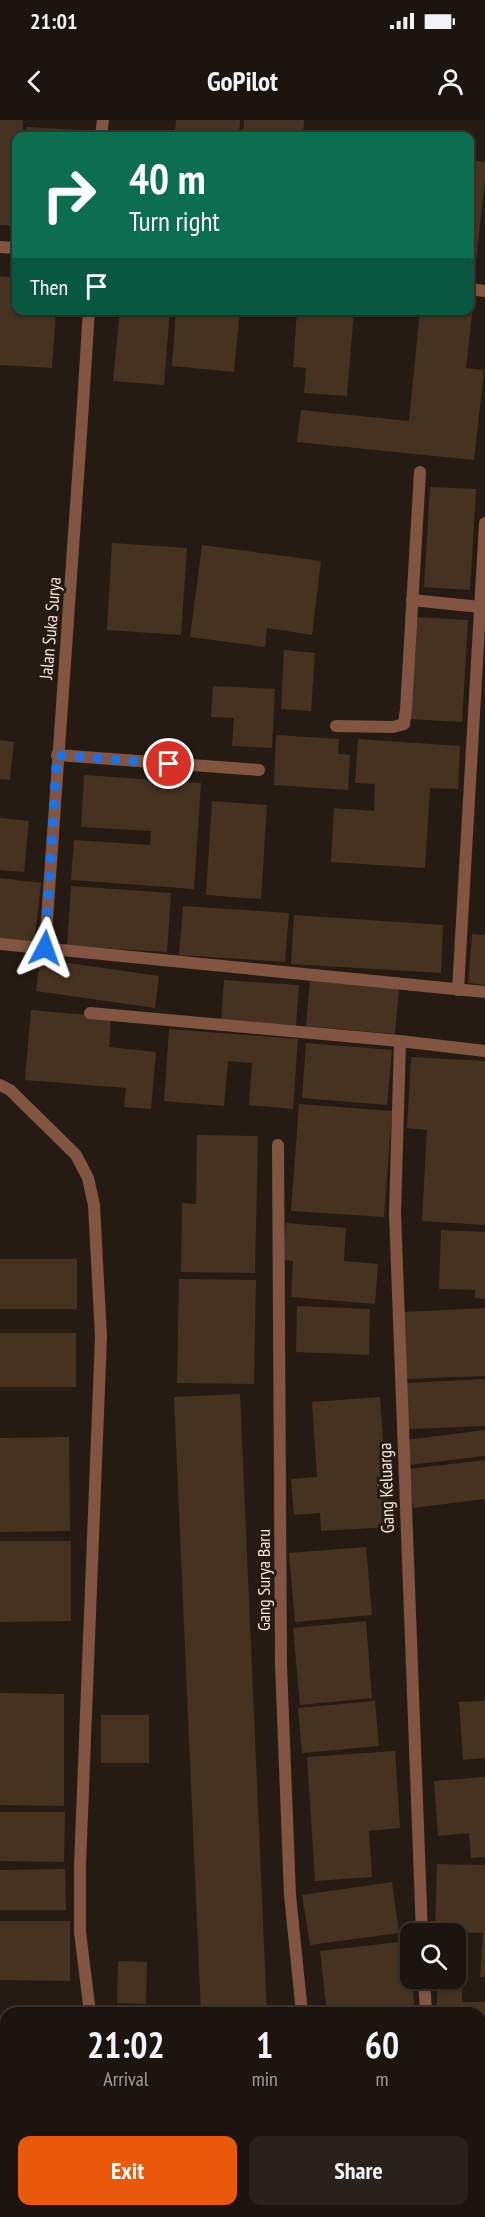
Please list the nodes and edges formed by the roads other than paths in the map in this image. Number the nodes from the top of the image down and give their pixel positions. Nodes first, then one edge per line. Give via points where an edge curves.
1 (89, 315) edge
2 (420, 472) dead end
3 (485, 522) edge
4 (412, 600) junction
5 (480, 607) junction
6 (336, 726) dead end
7 (57, 755) junction
8 (259, 770) dead end
9 (0, 944) edge
10 (45, 948) junction
11 (458, 990) junction
12 (485, 992) edge
13 (90, 1013) dead end
14 (400, 1041) junction
15 (485, 1051) edge
16 (0, 1085) edge
17 (278, 1145) dead end
18 (423, 1923) edge
19 (425, 1989) edge
20 (89, 2007) edge
21 (301, 2007) edge
22 (426, 2007) edge

1 - 7 street, Jalan Suka Surya
2 - 4 street
3 - 5 street
4 - 5 street
4 - 6 street via 404,724
5 - 11 street
7 - 8 street
7 - 10 street, Jalan Suka Surya
9 - 10 street
10 - 11 street
11 - 12 street
13 - 14 street
14 - 15 street
14 - 18 street, Gang Keluarga via 395,1223
16 - 20 street via 10,1090 76,1155 88,1178 94,1205 101,1338 80,1865 80,1932
17 - 21 street, Gang Surya Baru via 281,1665 290,1895
19 - 22 street

